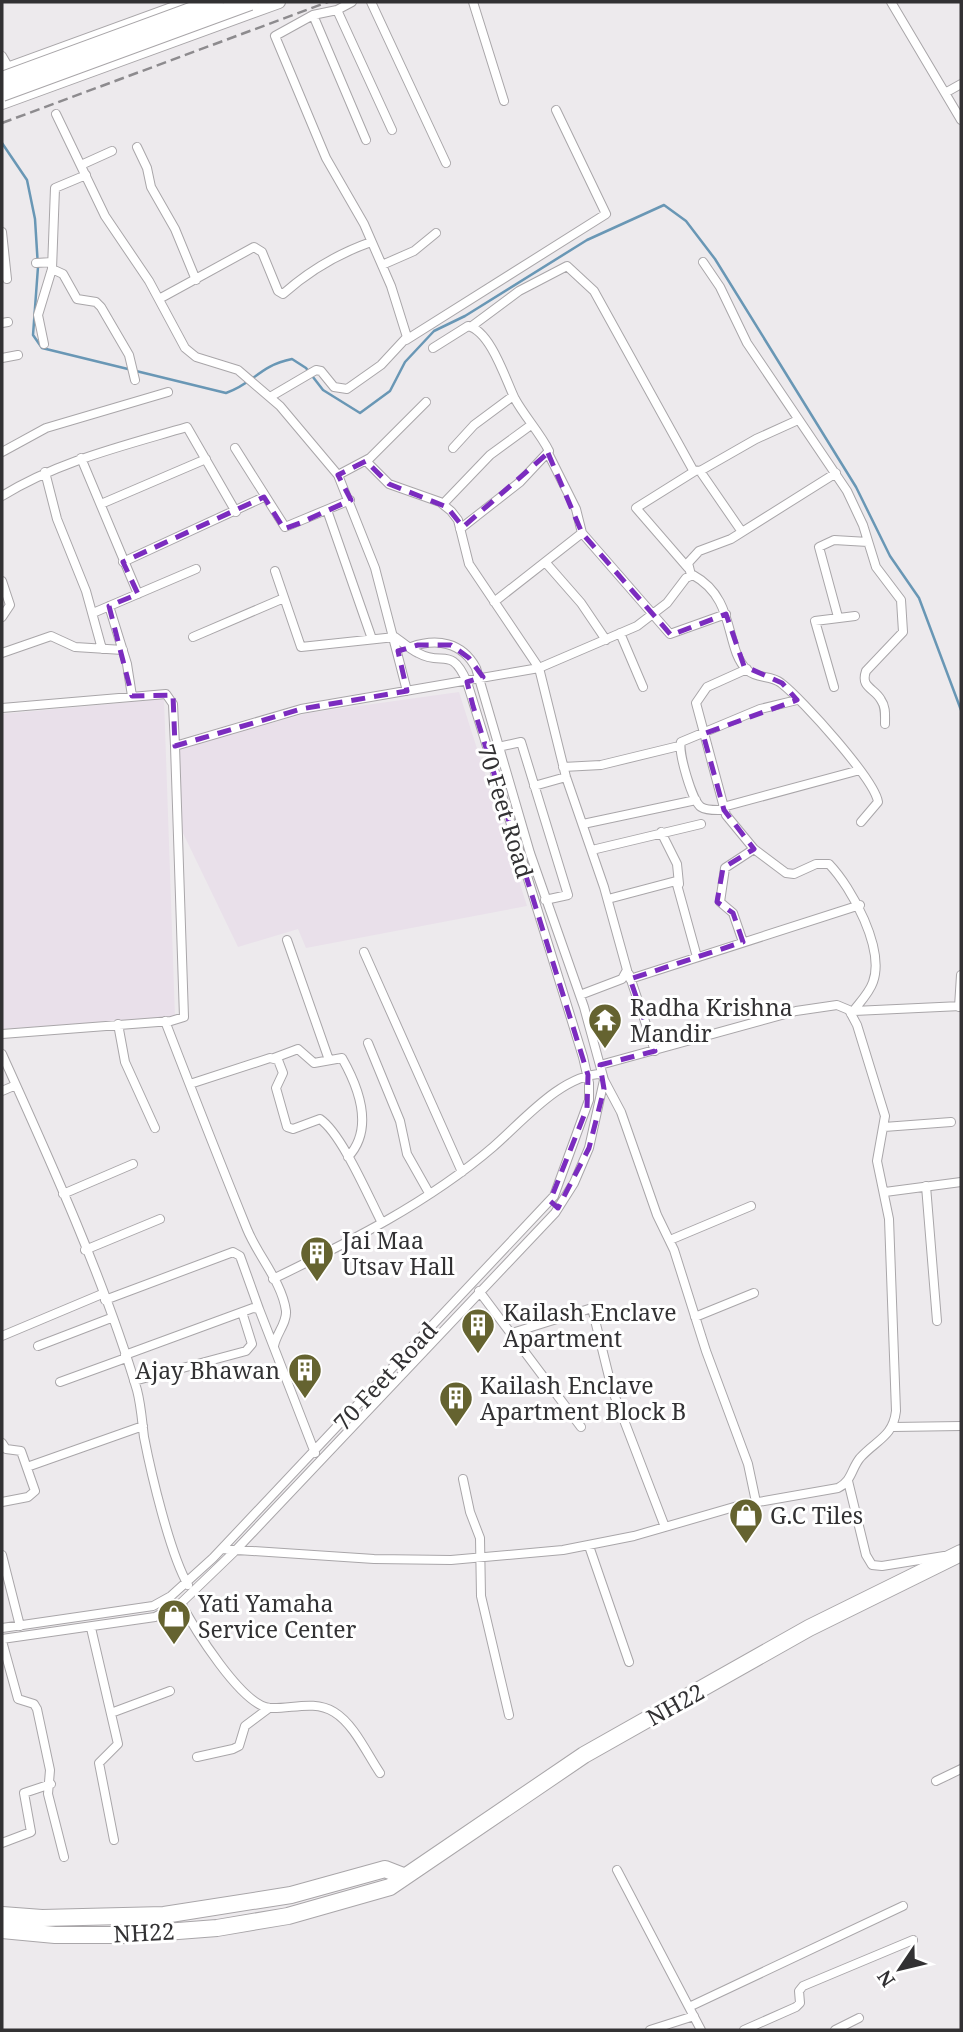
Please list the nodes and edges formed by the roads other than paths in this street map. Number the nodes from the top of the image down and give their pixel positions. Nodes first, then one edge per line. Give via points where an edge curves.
1 (191, 2) edge
2 (215, 2) edge
3 (250, 2) edge
4 (279, 2) edge
5 (352, 2) edge
6 (371, 2) edge
7 (472, 2) edge
8 (891, 2) edge
9 (313, 15) junction
10 (340, 17) junction
11 (2, 56) edge
12 (26, 62) junction
13 (4, 73) edge
14 (961, 84) edge
15 (37, 90) junction
16 (2, 93) edge
17 (945, 93) junction
18 (505, 101) dead end
19 (2, 103) edge
20 (556, 110) dead end
21 (56, 114) dead end
22 (961, 120) edge
23 (392, 130) dead end
24 (366, 140) dead end
25 (137, 147) dead end
26 (113, 151) dead end
27 (446, 163) dead end
28 (81, 165) junction
29 (86, 175) junction
30 (2, 232) edge
31 (436, 233) dead end
32 (372, 242) junction
33 (703, 262) dead end
34 (36, 263) dead end
35 (50, 265) junction
36 (382, 265) junction
37 (7, 279) dead end
38 (197, 280) junction
39 (159, 299) junction
40 (472, 326) junction
41 (405, 341) junction
42 (44, 344) dead end
43 (433, 348) dead end
44 (18, 355) dead end
45 (2, 358) edge
46 (134, 374) dead end
47 (168, 392) dead end
48 (513, 396) junction
49 (270, 397) junction
50 (426, 402) dead end
51 (798, 420) junction
52 (531, 425) junction
53 (235, 448) dead end
54 (453, 448) dead end
55 (2, 452) edge
56 (548, 453) junction
57 (81, 458) junction
58 (206, 459) junction
59 (366, 461) junction
60 (697, 471) junction
61 (45, 472) junction
62 (836, 473) junction
63 (338, 475) junction
64 (2, 496) edge
65 (264, 497) junction
66 (350, 500) junction
67 (101, 504) junction
68 (443, 504) junction
69 (327, 510) junction
70 (236, 512) junction
71 (460, 529) junction
72 (742, 532) junction
73 (582, 533) junction
74 (868, 542) junction
75 (123, 562) junction
76 (546, 563) junction
77 (196, 569) dead end
78 (275, 571) dead end
79 (689, 572) junction
80 (2, 581) edge
81 (138, 594) junction
82 (284, 598) junction
83 (494, 601) junction
84 (108, 606) junction
85 (93, 613) junction
86 (654, 613) junction
87 (726, 614) junction
88 (855, 616) dead end
89 (2, 617) edge
90 (838, 617) junction
91 (620, 633) junction
92 (395, 636) junction
93 (193, 637) dead end
94 (372, 639) junction
95 (606, 640) junction
96 (411, 647) junction
97 (102, 649) junction
98 (123, 650) junction
99 (2, 653) edge
100 (539, 668) junction
101 (747, 669) junction
102 (478, 680) junction
103 (467, 682) junction
104 (643, 687) dead end
105 (834, 687) dead end
106 (407, 691) junction
107 (132, 696) junction
108 (797, 699) junction
109 (2, 708) edge
110 (885, 724) dead end
111 (703, 734) junction
112 (175, 746) junction
113 (679, 746) junction
114 (498, 747) junction
115 (563, 767) junction
116 (860, 770) junction
117 (566, 777) junction
118 (534, 786) junction
119 (696, 800) junction
120 (723, 809) junction
121 (861, 822) dead end
122 (583, 824) junction
123 (701, 824) dead end
124 (661, 832) junction
125 (754, 849) junction
126 (592, 850) junction
127 (679, 884) junction
128 (608, 899) junction
129 (545, 900) junction
130 (860, 905) junction
131 (287, 940) dead end
132 (743, 943) junction
133 (363, 952) dead end
134 (697, 957) junction
135 (629, 974) junction
136 (961, 975) edge
137 (580, 995) junction
138 (960, 1007) edge
139 (853, 1012) junction
140 (165, 1021) junction
141 (118, 1024) junction
142 (2, 1034) edge
143 (369, 1043) dead end
144 (655, 1051) junction
145 (2, 1054) edge
146 (274, 1058) junction
147 (329, 1059) junction
148 (602, 1073) junction
149 (588, 1075) junction
150 (190, 1084) junction
151 (16, 1085) junction
152 (2, 1091) edge
153 (951, 1122) dead end
154 (155, 1128) dead end
155 (884, 1128) junction
156 (348, 1157) junction
157 (133, 1164) dead end
158 (462, 1172) junction
159 (961, 1182) edge
160 (926, 1186) junction
161 (885, 1192) junction
162 (429, 1193) junction
163 (62, 1194) junction
164 (550, 1201) junction
165 (751, 1206) dead end
166 (558, 1208) junction
167 (160, 1219) dead end
168 (382, 1223) junction
169 (670, 1240) junction
170 (85, 1250) junction
171 (273, 1279) junction
172 (479, 1291) junction
173 (754, 1293) dead end
174 (103, 1297) junction
175 (259, 1309) junction
176 (446, 1311) junction
177 (242, 1312) junction
178 (695, 1317) junction
179 (111, 1318) junction
180 (453, 1318) junction
181 (937, 1321) dead end
182 (512, 1333) junction
183 (2, 1336) edge
184 (38, 1346) dead end
185 (274, 1346) junction
186 (125, 1356) junction
187 (134, 1381) junction
188 (60, 1382) dead end
189 (143, 1426) junction
190 (961, 1426) edge
191 (581, 1427) dead end
192 (893, 1427) junction
193 (2, 1443) edge
194 (314, 1451) junction
195 (319, 1461) junction
196 (27, 1467) junction
197 (463, 1479) dead end
198 (848, 1481) junction
199 (2, 1502) edge
200 (756, 1502) junction
201 (665, 1527) junction
202 (589, 1546) junction
203 (222, 1549) junction
204 (234, 1552) junction
205 (961, 1553) edge
206 (2, 1555) edge
207 (482, 1558) junction
208 (186, 1582) junction
209 (193, 1591) junction
210 (181, 1603) junction
211 (51, 1622) junction
212 (20, 1626) junction
213 (2, 1628) edge
214 (91, 1628) junction
215 (52, 1634) junction
216 (2, 1640) edge
217 (629, 1662) dead end
218 (170, 1691) dead end
219 (269, 1708) junction
220 (111, 1713) junction
221 (509, 1715) dead end
222 (197, 1757) dead end
223 (961, 1769) edge
224 (380, 1773) dead end
225 (936, 1781) dead end
226 (51, 1784) junction
227 (114, 1840) dead end
228 (2, 1843) edge
229 (64, 1857) dead end
230 (617, 1870) dead end
231 (402, 1876) junction
232 (903, 1906) dead end
233 (2, 1915) edge
234 (2, 1930) edge
235 (913, 1940) dead end
236 (688, 2007) junction
237 (694, 2016) junction
238 (859, 2018) dead end
239 (650, 2030) edge
240 (701, 2030) edge
241 (744, 2030) edge
242 (835, 2030) edge

1 - 12 street
2 - 13 highway, bridge
3 - 16 highway, bridge
4 - 15 street
5 - 10 street
6 - 27 street
7 - 18 street
8 - 17 street
9 - 10 street
9 - 24 street
9 - 32 street via 275,36 326,158
10 - 23 street
11 - 13 street
12 - 13 street
12 - 15 street
14 - 17 street
15 - 19 street
17 - 22 street
20 - 41 street via 607,214
21 - 28 street
25 - 38 street via 151,187
26 - 28 street
28 - 29 street
29 - 35 street via 55,188
29 - 39 street via 105,216
30 - 37 street
31 - 36 street via 414,251
32 - 36 street
32 - 38 street via 336,255 283,294 257,247 245,249
33 - 51 street via 747,343
34 - 35 street
35 - 42 street via 38,315
35 - 46 street via 63,274 78,299 99,304 125,346
36 - 41 street via 405,325
38 - 39 street
39 - 49 street via 190,353 238,370
40 - 43 street
40 - 48 street via 499,363
40 - 60 street via 513,294 564,266 571,268 594,291
41 - 49 street via 347,389 334,387 316,370
44 - 45 street
47 - 55 street via 46,428
48 - 52 street
48 - 54 street via 474,425
49 - 63 street
50 - 59 street
51 - 60 street
51 - 62 street
52 - 56 street
52 - 68 street via 490,455
53 - 65 street
56 - 71 street via 520,482
56 - 73 street via 576,509
57 - 58 street via 187,427
57 - 61 street
57 - 67 street
58 - 67 street
58 - 70 street
59 - 63 street
59 - 68 street via 388,484
60 - 72 street
60 - 79 street via 636,508
61 - 64 street
61 - 85 street via 57,519
62 - 72 street
62 - 74 street
63 - 66 street
65 - 69 street via 285,527
65 - 70 street
66 - 69 street
66 - 92 street
67 - 75 street
68 - 71 street via 452,511
69 - 94 street
70 - 75 street
71 - 83 street via 470,564
72 - 79 street via 699,551 689,560
73 - 76 street
73 - 86 street
74 - 90 street via 834,540 818,547
74 - 110 street via 876,567 903,608 901,634 864,678 882,702
75 - 81 street
76 - 83 street
76 - 95 street
77 - 81 street
78 - 82 street
79 - 86 street
79 - 87 street via 703,582
80 - 89 street via 10,605
81 - 84 street
82 - 93 street
82 - 94 street via 301,647
83 - 100 street
84 - 85 street
84 - 98 street
85 - 97 street
86 - 87 street via 670,634
86 - 91 street
87 - 101 street
88 - 90 street
90 - 105 street via 815,621
91 - 95 street
91 - 104 street
92 - 94 street
92 - 96 street, 70 Feet Road
92 - 106 street
95 - 100 street
96 - 102 street, 70 Feet Road via 431,642 456,646 474,665
96 - 103 street, 70 Feet Road via 420,655 455,660
97 - 98 street
97 - 99 street via 75,647 51,636
98 - 107 street
100 - 102 street
100 - 115 street
101 - 108 street via 776,680
101 - 111 street via 713,682 697,696
102 - 103 street
102 - 114 street, 70 Feet Road
103 - 106 street
103 - 149 street, 70 Feet Road
106 - 112 street via 301,709
107 - 109 street
107 - 112 street via 170,698
108 - 111 street via 760,709
108 - 116 street
111 - 113 street via 688,737
111 - 120 street
112 - 140 street via 186,1013 179,1020
113 - 115 street via 601,765
113 - 119 street
114 - 118 street via 521,741
114 - 129 street, 70 Feet Road
115 - 117 street
116 - 120 street
116 - 121 street via 878,800
117 - 118 street
117 - 122 street
118 - 129 street via 568,895
119 - 120 street via 703,808
119 - 122 street
120 - 125 street
122 - 126 street
123 - 124 street
124 - 126 street
124 - 127 street via 677,864
125 - 130 street via 790,874 829,864
125 - 132 street via 725,868 719,897 733,913
126 - 128 street
127 - 128 street via 673,881
127 - 134 street
128 - 135 street
129 - 137 street, 70 Feet Road
130 - 132 street
130 - 139 street via 874,974 872,985
131 - 147 street
132 - 134 street
133 - 158 street
134 - 135 street
135 - 137 street
135 - 144 street
136 - 138 street
137 - 148 street, 70 Feet Road
138 - 139 street
139 - 144 street via 837,1004 796,1011
139 - 155 street via 885,1116
140 - 141 street
140 - 150 street
141 - 142 street
141 - 154 street via 125,1062
143 - 162 street via 400,1121 407,1154
144 - 148 street
145 - 151 street
146 - 147 street via 298,1049 314,1063
146 - 150 street
146 - 156 street via 282,1067 276,1088 287,1127 320,1119
147 - 156 street via 342,1058 363,1118 362,1135
148 - 149 street
148 - 166 street, 70 Feet Road via 590,1148
148 - 169 street
149 - 158 street via 555,1091
149 - 164 street, 70 Feet Road via 587,1108 562,1182
150 - 171 street via 247,1229
151 - 152 street
151 - 163 street
153 - 155 street
155 - 161 street via 877,1160
156 - 168 street
157 - 163 street
158 - 162 street
159 - 160 street
160 - 161 street
160 - 181 street
161 - 192 street via 895,1378
162 - 168 street
163 - 170 street
164 - 166 street
164 - 176 street, 70 Feet Road
165 - 169 street
166 - 172 street, 70 Feet Road
167 - 170 street
168 - 171 street
169 - 178 street
170 - 174 street
171 - 185 street via 286,1315
172 - 180 street, 70 Feet Road
172 - 182 street
173 - 178 street
174 - 175 street via 233,1252 240,1256
174 - 179 street
174 - 183 street
175 - 177 street
175 - 185 street
176 - 180 street
176 - 194 street, 70 Feet Road
177 - 186 street
177 - 187 street via 252,1338 246,1351
178 - 200 street via 748,1464
179 - 184 street
179 - 186 street
180 - 195 street, 70 Feet Road
182 - 191 street
182 - 201 street via 592,1308 611,1390
185 - 194 street
186 - 187 street
186 - 188 street
187 - 189 street
189 - 196 street
189 - 208 street
190 - 192 street
192 - 198 street via 861,1457
193 - 196 street via 6,1449 19,1449
194 - 195 street
194 - 203 street, 70 Feet Road
195 - 204 street, 70 Feet Road
196 - 199 street via 33,1495
197 - 207 street
198 - 200 street via 838,1488
198 - 205 street via 872,1565
200 - 201 street
201 - 202 street
202 - 207 street
202 - 217 street
203 - 204 street
203 - 208 street, 70 Feet Road
204 - 207 street via 374,1559
204 - 209 street, 70 Feet Road
205 - 231 highway, NH22 via 809,1628 584,1755
206 - 212 street
207 - 221 street via 481,1595
208 - 209 street
208 - 211 street, 70 Feet Road via 165,1601 146,1608
209 - 210 street, 70 Feet Road
210 - 214 street, 70 Feet Road via 155,1617
210 - 219 street via 218,1663 256,1702
211 - 212 street, 70 Feet Road
211 - 215 street
212 - 213 street, 70 Feet Road
214 - 215 street, 70 Feet Road
214 - 220 street
215 - 216 street, 70 Feet Road
216 - 226 street via 18,1699 37,1709
218 - 220 street
219 - 222 street via 245,1726 239,1746
219 - 224 street via 314,1706 332,1711
220 - 227 street via 118,1744 99,1763
223 - 225 street
226 - 228 street via 24,1793 31,1832
226 - 229 street via 48,1794
230 - 236 street
231 - 233 highway, NH22 via 385,1869 292,1895 164,1915
231 - 234 highway, NH22 via 390,1887 328,1906 217,1928 126,1935
232 - 236 street
235 - 241 street via 803,1986 796,2007
236 - 237 street
237 - 239 street
237 - 240 street
238 - 242 street

